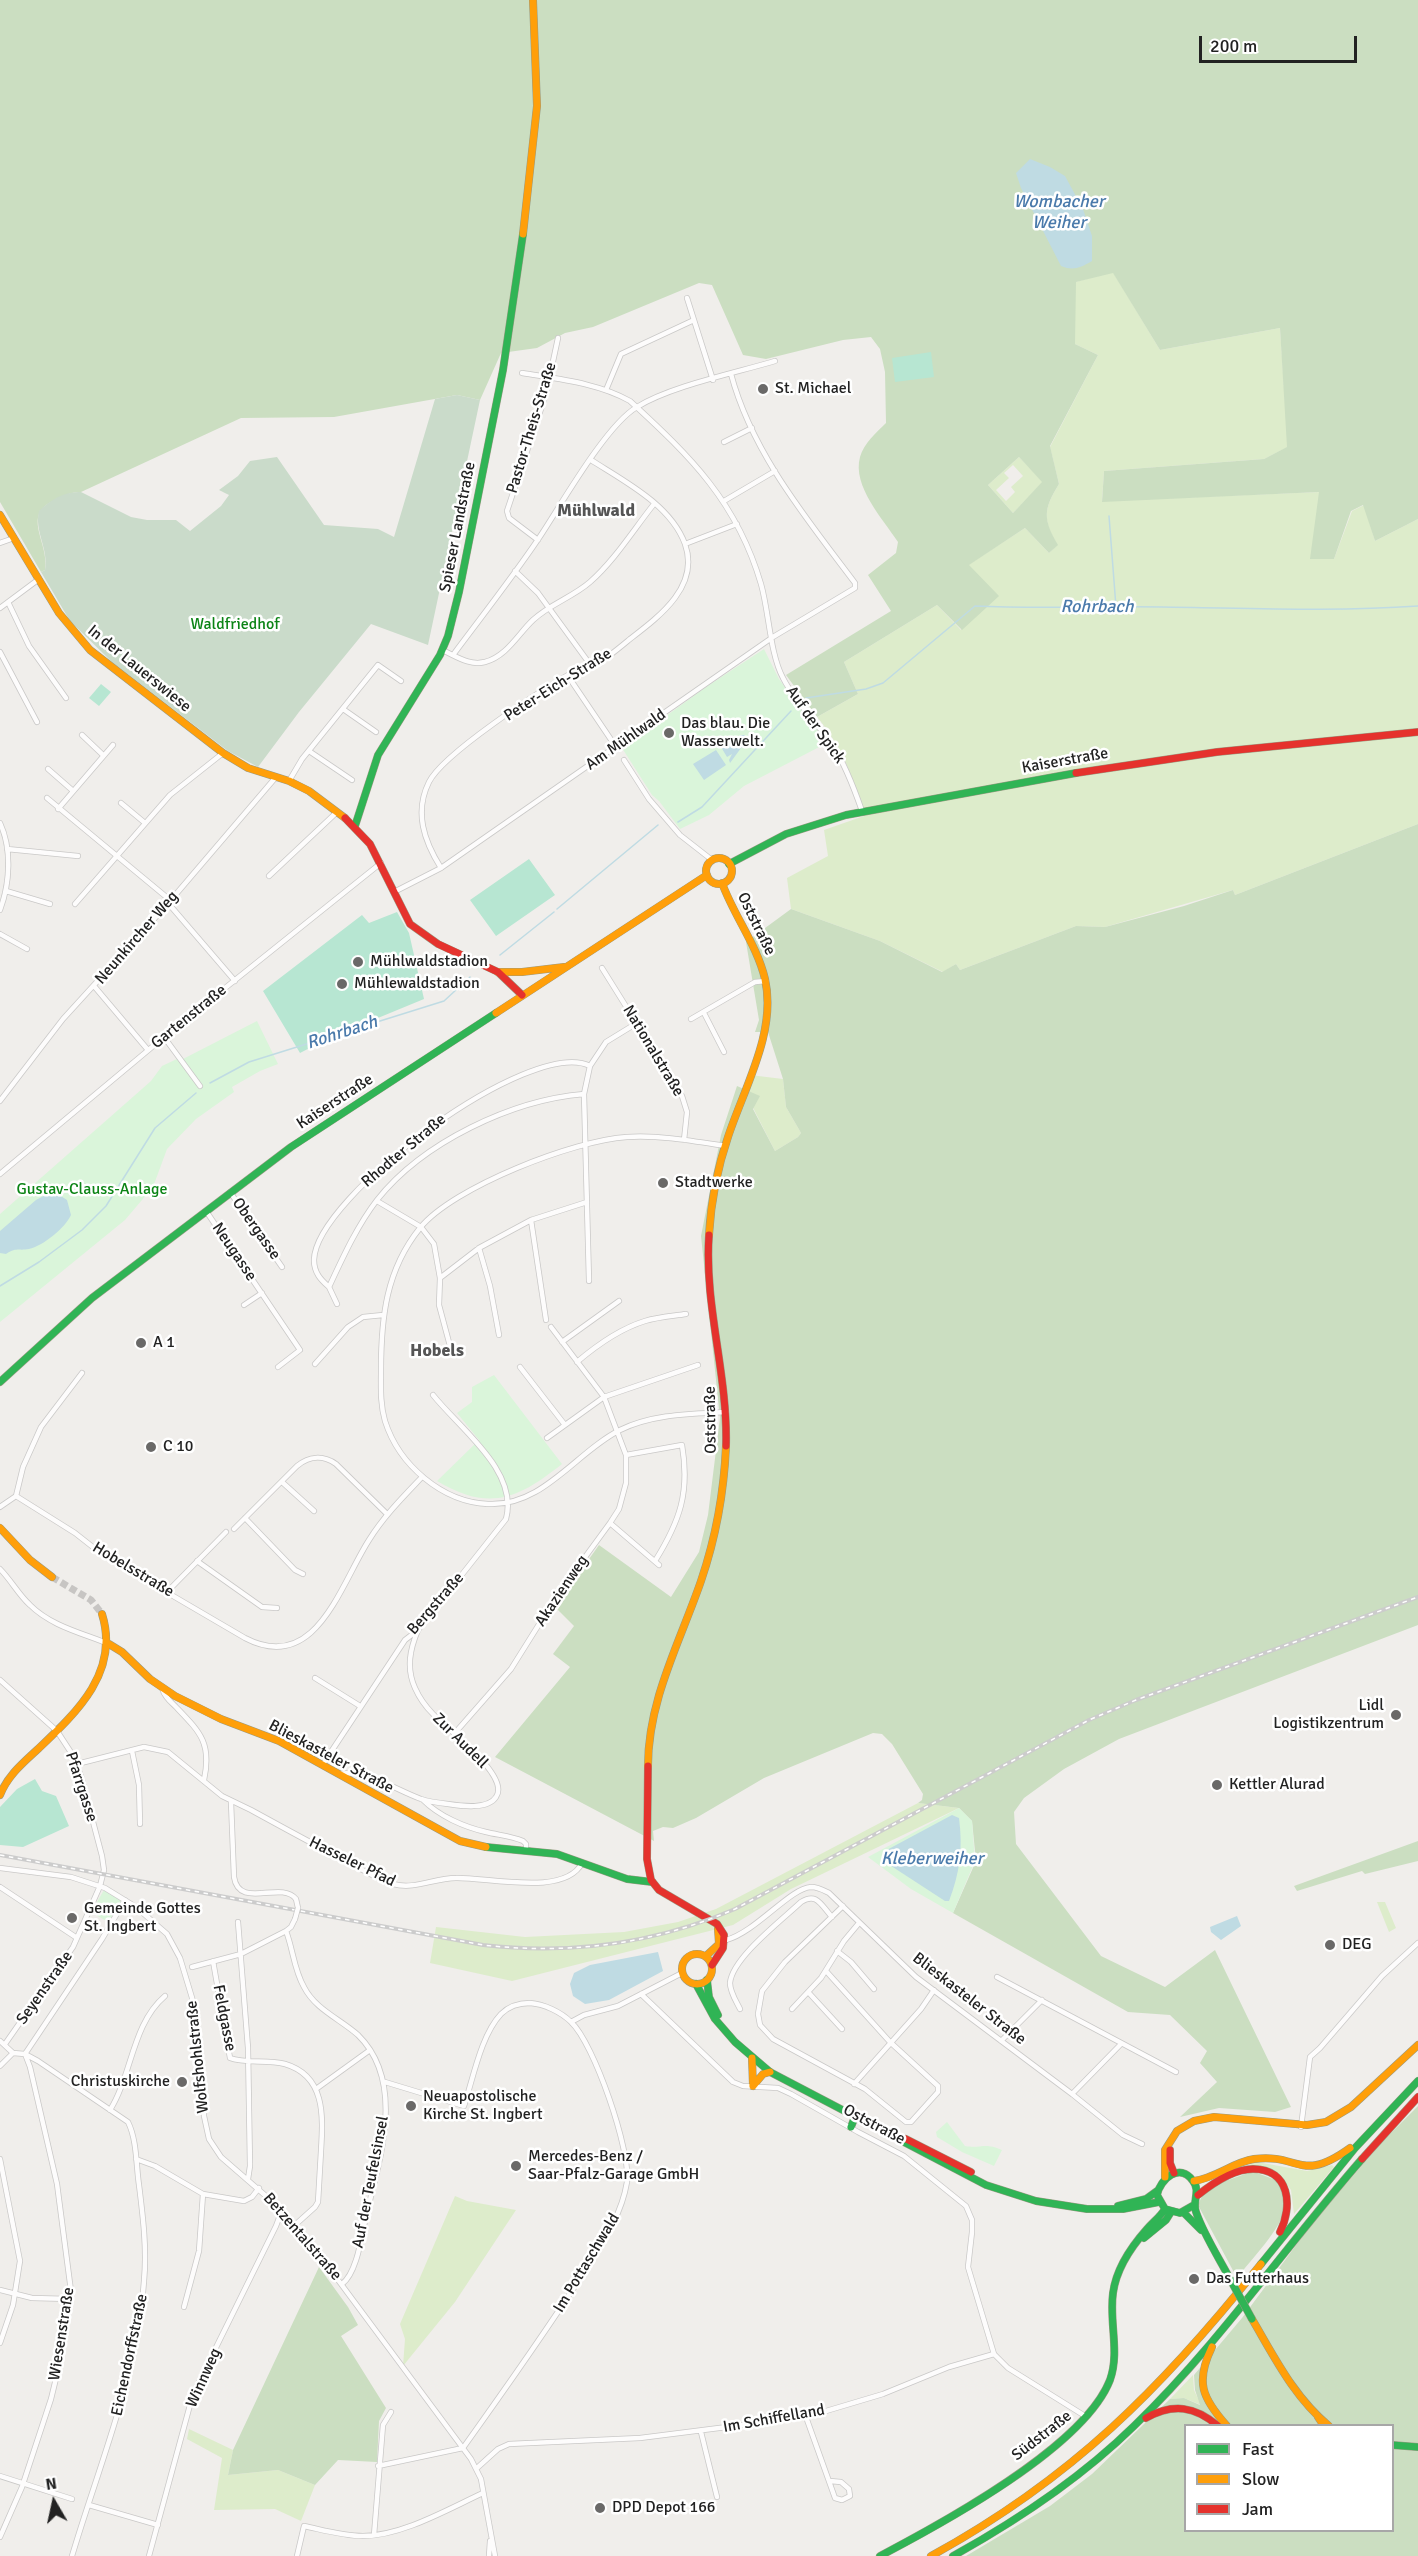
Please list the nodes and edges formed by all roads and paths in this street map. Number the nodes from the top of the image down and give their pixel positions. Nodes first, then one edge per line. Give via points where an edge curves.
1 (533, 0) edge
2 (687, 298) dead end
3 (694, 320) junction
4 (558, 338) dead end
5 (775, 361) dead end
6 (522, 373) dead end
7 (731, 374) junction
8 (550, 378) junction
9 (713, 380) junction
10 (606, 390) junction
11 (636, 407) junction
12 (752, 428) junction
13 (724, 442) dead end
14 (591, 460) junction
15 (775, 471) junction
16 (724, 501) junction
17 (654, 504) junction
18 (0, 515) edge
19 (737, 524) junction
20 (14, 538) junction
21 (538, 540) junction
22 (0, 543) edge
23 (685, 544) junction
24 (515, 572) junction
25 (39, 579) junction
26 (8, 602) junction
27 (549, 607) junction
28 (0, 608) edge
29 (772, 637) junction
30 (442, 650) junction
31 (0, 652) edge
32 (453, 655) junction
33 (592, 667) junction
34 (568, 676) junction
35 (401, 681) dead end
36 (66, 698) dead end
37 (343, 709) junction
38 (37, 722) dead end
39 (376, 732) dead end
40 (1418, 732) edge
41 (82, 735) dead end
42 (113, 745) dead end
43 (616, 747) junction
44 (309, 750) junction
45 (223, 753) junction
46 (104, 755) junction
47 (624, 760) dead end
48 (48, 770) dead end
49 (276, 777) junction
50 (352, 780) dead end
51 (289, 781) junction
52 (72, 790) junction
53 (47, 798) dead end
54 (121, 803) dead end
55 (58, 809) junction
56 (862, 810) junction
57 (337, 811) junction
58 (0, 823) edge
59 (145, 823) junction
60 (355, 826) junction
61 (7, 849) junction
62 (115, 855) junction
63 (78, 856) dead end
64 (712, 860) junction
65 (381, 863) junction
66 (729, 864) junction
67 (441, 868) junction
68 (707, 875) junction
69 (269, 876) dead end
70 (722, 883) junction
71 (6, 891) junction
72 (394, 892) junction
73 (169, 901) junction
74 (50, 904) dead end
75 (75, 904) dead end
76 (0, 910) edge
77 (0, 934) edge
78 (27, 949) dead end
79 (570, 966) junction
80 (602, 968) dead end
81 (495, 971) junction
82 (235, 981) junction
83 (766, 981) junction
84 (93, 986) junction
85 (522, 996) junction
86 (704, 1013) junction
87 (691, 1019) dead end
88 (637, 1023) junction
89 (164, 1037) junction
90 (148, 1050) junction
91 (724, 1052) dead end
92 (590, 1066) junction
93 (200, 1086) dead end
94 (584, 1094) junction
95 (0, 1101) edge
96 (684, 1140) junction
97 (586, 1144) junction
98 (725, 1146) junction
99 (0, 1174) edge
100 (230, 1192) junction
101 (376, 1201) junction
102 (586, 1202) junction
103 (206, 1211) junction
104 (531, 1220) junction
105 (421, 1227) junction
106 (479, 1248) junction
107 (282, 1267) dead end
108 (440, 1278) junction
109 (589, 1281) dead end
110 (329, 1287) junction
111 (262, 1293) junction
112 (619, 1301) dead end
113 (337, 1304) dead end
114 (244, 1305) dead end
115 (686, 1314) dead end
116 (383, 1315) junction
117 (546, 1320) dead end
118 (551, 1327) dead end
119 (499, 1335) dead end
120 (562, 1342) junction
121 (450, 1347) dead end
122 (577, 1362) junction
123 (315, 1364) dead end
124 (698, 1365) dead end
125 (278, 1367) dead end
126 (520, 1367) dead end
127 (82, 1373) dead end
128 (0, 1382) edge
129 (433, 1395) dead end
130 (603, 1397) junction
131 (726, 1412) junction
132 (565, 1425) junction
133 (618, 1431) junction
134 (547, 1438) dead end
135 (626, 1455) junction
136 (422, 1477) junction
137 (282, 1482) junction
138 (16, 1496) junction
139 (509, 1502) junction
140 (0, 1508) edge
141 (314, 1511) dead end
142 (387, 1514) junction
143 (245, 1518) junction
144 (610, 1523) junction
145 (0, 1528) edge
146 (234, 1529) dead end
147 (226, 1532) dead end
148 (197, 1561) junction
149 (0, 1569) edge
150 (303, 1574) dead end
151 (52, 1577) tunnel mouth
152 (168, 1591) junction
153 (277, 1608) dead end
154 (102, 1614) tunnel mouth
155 (418, 1630) junction
156 (109, 1644) junction
157 (315, 1678) dead end
158 (0, 1680) edge
159 (162, 1688) junction
160 (360, 1706) junction
161 (57, 1731) junction
162 (454, 1734) junction
163 (132, 1752) junction
164 (77, 1764) junction
165 (323, 1764) junction
166 (338, 1774) junction
167 (204, 1780) junction
168 (1, 1784) edge
169 (0, 1795) edge
170 (423, 1800) junction
171 (231, 1802) junction
172 (140, 1824) dead end
173 (526, 1850) junction
174 (582, 1863) junction
175 (0, 1868) edge
176 (652, 1882) junction
177 (100, 1886) junction
178 (0, 1887) edge
179 (125, 1900) junction
180 (843, 1906) junction
181 (832, 1917) junction
182 (238, 1922) dead end
183 (860, 1923) junction
184 (286, 1931) junction
185 (77, 1938) junction
186 (722, 1940) junction
187 (1418, 1943) edge
188 (837, 1951) junction
189 (242, 1954) junction
190 (706, 1956) junction
191 (213, 1961) junction
192 (712, 1965) junction
193 (192, 1967) dead end
194 (826, 1971) junction
195 (682, 1972) junction
196 (997, 1977) dead end
197 (707, 1980) junction
198 (696, 1984) junction
199 (874, 1989) dead end
200 (934, 1990) junction
201 (809, 1993) junction
202 (641, 1994) junction
203 (165, 1996) dead end
204 (1042, 2000) junction
205 (740, 2009) dead end
206 (792, 2009) dead end
207 (571, 2022) junction
208 (842, 2029) dead end
209 (0, 2041) edge
210 (1001, 2041) junction
211 (890, 2042) junction
212 (5, 2044) junction
213 (1121, 2044) junction
214 (1418, 2045) edge
215 (370, 2049) junction
216 (13, 2053) junction
217 (26, 2054) junction
218 (752, 2058) junction
219 (248, 2059) junction
220 (0, 2066) edge
221 (770, 2072) junction
222 (1176, 2072) dead end
223 (1418, 2081) edge
224 (385, 2082) junction
225 (854, 2084) junction
226 (753, 2086) junction
227 (316, 2090) junction
228 (1072, 2094) junction
229 (1418, 2097) edge
230 (110, 2110) junction
231 (855, 2116) junction
232 (851, 2127) junction
233 (1301, 2127) junction
234 (1368, 2132) junction
235 (1173, 2138) junction
236 (1142, 2144) dead end
237 (0, 2159) edge
238 (136, 2159) junction
239 (1174, 2173) junction
240 (1165, 2177) junction
241 (248, 2179) junction
242 (1194, 2181) junction
243 (259, 2188) junction
244 (1157, 2191) junction
245 (203, 2194) junction
246 (1198, 2195) junction
247 (1159, 2202) junction
248 (1194, 2205) junction
249 (1111, 2209) junction
250 (282, 2210) junction
251 (1168, 2210) junction
252 (1183, 2212) junction
253 (295, 2225) junction
254 (1212, 2247) junction
255 (1259, 2265) junction
256 (342, 2284) junction
257 (0, 2290) edge
258 (14, 2295) junction
259 (70, 2299) junction
260 (184, 2307) dead end
261 (1220, 2331) junction
262 (0, 2343) edge
263 (994, 2354) junction
264 (391, 2412) dead end
265 (806, 2417) junction
266 (1087, 2417) junction
267 (1318, 2417) junction
268 (1216, 2424) edge
269 (1225, 2424) edge
270 (1323, 2424) edge
271 (1327, 2424) edge
272 (1134, 2426) junction
273 (701, 2432) junction
274 (1394, 2445) edge
275 (1418, 2447) edge
276 (463, 2448) junction
277 (378, 2466) junction
278 (477, 2468) junction
279 (0, 2476) edge
280 (830, 2481) junction
281 (23, 2485) junction
282 (483, 2493) junction
283 (717, 2497) dead end
284 (72, 2499) dead end
285 (89, 2505) junction
286 (158, 2525) junction
287 (490, 2532) junction
288 (374, 2535) junction
289 (0, 2537) edge
290 (72, 2556) edge
291 (149, 2556) edge
292 (297, 2556) edge
293 (489, 2556) edge
294 (495, 2556) edge
295 (880, 2556) edge
296 (931, 2556) edge
297 (953, 2556) edge

1 - 30 main road, Spieser Landstraße via 537,106 517,285 459,591
2 - 3 street
3 - 9 street
3 - 10 street via 621,354
4 - 8 street, Pastor-Theis-Straße
5 - 7 street
6 - 8 street, Auf der Spick
7 - 9 street
7 - 12 street
8 - 10 street, Auf der Spick
8 - 21 street, Pastor-Theis-Straße via 507,511 510,518
9 - 11 street
10 - 11 street, Auf der Spick
11 - 14 street via 621,420
11 - 16 street, Auf der Spick via 695,464
12 - 13 street
12 - 15 street
14 - 17 street, Peter-Eich-Straße
14 - 21 street
15 - 16 street
15 - 29 street, Am Mühlwald via 855,588
16 - 19 street, Auf der Spick
17 - 23 street, Peter-Eich-Straße via 674,524
17 - 27 street via 597,576
18 - 20 main road, In der Lauerswiese
19 - 23 street
19 - 29 street, Auf der Spick via 757,573
20 - 22 street
20 - 25 main road, In der Lauerswiese
21 - 24 street
23 - 33 street, Peter-Eich-Straße via 687,573 677,596 653,621
24 - 27 street via 533,586
24 - 32 street
25 - 26 street
25 - 45 main road, In der Lauerswiese via 70,628 90,650
26 - 28 street
26 - 36 street via 29,646
27 - 32 street via 493,659 474,663
27 - 33 street
29 - 43 street, Am Mühlwald
29 - 56 street, Auf der Spick via 782,676 832,745
30 - 32 street
30 - 60 main road, Spieser Landstraße via 378,755
31 - 38 street
33 - 34 street, Peter-Eich-Straße
34 - 43 street
34 - 67 street, Peter-Eich-Straße via 454,753 435,772 425,792 421,817 424,836
35 - 37 street via 378,665
37 - 39 street
37 - 44 street
40 - 56 main road, Kaiserstraße via 1150,761
41 - 46 street
42 - 46 street
43 - 67 street, Am Mühlwald
44 - 50 street
44 - 51 street
45 - 49 main road, In der Lauerswiese via 248,768
45 - 59 street via 170,795
46 - 52 street
47 - 64 street via 649,799 680,835
48 - 52 street
49 - 51 main road, In der Lauerswiese
49 - 73 street, Neunkircher Weg
51 - 57 main road, In der Lauerswiese
52 - 55 street
53 - 55 street
54 - 59 street
55 - 62 street
56 - 66 main road, Kaiserstraße via 783,835
57 - 60 main road, In der Lauerswiese
57 - 69 street
58 - 61 street
59 - 62 street
60 - 65 main road
61 - 63 street
61 - 71 street
62 - 73 street
62 - 75 street
64 - 66 main road via 720,858
64 - 68 main road
65 - 72 main road
65 - 82 street, Gartenstraße
66 - 70 main road via 730,876
67 - 72 street, Am Mühlwald
68 - 70 main road via 714,883
68 - 79 main road, Kaiserstraße
70 - 83 main road, Oststraße via 754,946
71 - 74 street
71 - 76 street
72 - 81 main road via 408,921 421,934
73 - 82 street
73 - 84 street, Neunkircher Weg
77 - 78 street
79 - 81 main road
79 - 85 main road, Kaiserstraße
80 - 88 street, Nationalstraße
81 - 85 main road
82 - 89 street, Gartenstraße
83 - 86 street via 755,982
83 - 98 main road, Oststraße via 762,1042
84 - 90 street
84 - 95 street, Neunkircher Weg
85 - 100 main road, Kaiserstraße via 291,1147
86 - 87 street
86 - 91 street
88 - 92 street via 606,1042
88 - 96 street, Nationalstraße via 682,1096 687,1112
89 - 90 street, Gartenstraße
89 - 93 street
90 - 99 street, Gartenstraße
92 - 94 street
92 - 110 street, Rhodter Straße via 584,1062 561,1062 520,1077 480,1095 414,1138 353,1194 318,1242 315,1269
94 - 97 street
94 - 101 street via 525,1105 467,1130 426,1156
96 - 97 street via 627,1137
96 - 98 street
97 - 102 street
97 - 105 street via 478,1186 440,1209
98 - 131 main road, Oststraße via 712,1198 709,1261
100 - 103 main road, Kaiserstraße
100 - 107 street, Obergasse
101 - 105 street
101 - 110 street
102 - 104 street
102 - 109 street
103 - 111 street, Neugasse
103 - 128 main road, Kaiserstraße via 92,1298
104 - 106 street
104 - 117 street
105 - 108 street via 434,1244
105 - 116 street via 394,1272
106 - 108 street
106 - 119 street
108 - 121 street via 440,1305
110 - 113 street, Rhodter Straße
111 - 114 street, Neugasse
111 - 125 street, Neugasse via 300,1350
112 - 120 street
115 - 122 street via 629,1327
116 - 123 street via 363,1317 348,1327
116 - 136 street via 383,1414 389,1432
118 - 120 street, Akazienweg
120 - 122 street, Akazienweg
122 - 130 street, Akazienweg
124 - 130 street
126 - 132 street
127 - 138 street via 41,1427
129 - 139 street via 496,1466
130 - 132 street
130 - 133 street, Akazienweg
131 - 133 street via 656,1418
131 - 176 main road, Oststraße via 725,1465 714,1540 692,1611 660,1689 651,1731 648,1836
132 - 134 street
133 - 135 street, Akazienweg
133 - 139 street via 537,1492
135 - 144 street, Akazienweg via 626,1482 619,1509
135 - 144 street via 682,1445 686,1489 678,1518 657,1563
136 - 139 street via 460,1499 489,1504
136 - 142 street
137 - 141 street
137 - 142 street via 303,1461 330,1460
137 - 143 street
138 - 140 street
138 - 152 street, Hobelsstraße via 103,1555
139 - 155 street, Bergstraße via 506,1519
142 - 152 street, Hobelsstraße via 325,1618 310,1635 280,1646 252,1642
143 - 146 street
143 - 150 street
144 - 162 street, Akazienweg via 558,1594 511,1670
145 - 151 main road
147 - 148 street
148 - 152 street
148 - 153 street via 262,1607
149 - 156 street, Blieskasteler Straße via 41,1614
154 - 156 main road
155 - 160 street, Bergstraße via 405,1640
155 - 162 street, Zur Audell via 410,1657 415,1687 431,1713
156 - 159 main road, Blieskasteler Straße
156 - 161 main road via 108,1657 98,1677
157 - 160 street
158 - 161 street, Pfarrgasse
159 - 165 main road, Blieskasteler Straße
159 - 167 street via 204,1738
160 - 165 street, Bergstraße
161 - 164 street, Pfarrgasse
161 - 168 main road
162 - 170 street, Zur Audell via 491,1771 499,1784 498,1796 489,1803 471,1806
163 - 164 street, Hasseler Pfad
163 - 167 street, Hasseler Pfad via 144,1747 168,1752
163 - 172 street via 139,1785
164 - 177 street, Pfarrgasse via 102,1856
165 - 166 main road, Blieskasteler Straße
166 - 170 street, Zur Audell via 364,1776
166 - 173 main road, Blieskasteler Straße via 460,1841
167 - 171 street, Hasseler Pfad
168 - 169 main road
170 - 173 street via 455,1821 523,1841
171 - 174 street, Hasseler Pfad via 375,1877 401,1886 458,1877 552,1881 572,1875
171 - 184 street, bridge via 236,1887 246,1893 290,1893 297,1899 295,1919
173 - 174 main road, Blieskasteler Straße via 557,1854
174 - 176 main road, Blieskasteler Straße via 627,1879
175 - 177 street, Wolfshohlstraße via 51,1874
176 - 186 main road via 662,1892 707,1916
177 - 179 street, Wolfshohlstraße
177 - 185 street, Seyenstraße
178 - 185 street
179 - 217 street
179 - 241 street, Wolfshohlstraße via 161,1927 177,1952 196,2011 209,2139 222,2157
180 - 181 street
180 - 183 street, Blieskasteler Straße
180 - 186 street, Blieskasteler Straße via 829,1893 810,1887 801,1889 751,1929
181 - 205 street via 815,1898 806,1899 753,1947 732,1975 731,1988
181 - 225 street via 785,1962 762,1991 758,2020 773,2039
182 - 189 street, Betzentalstraße
183 - 188 street
183 - 200 street, Blieskasteler Straße
184 - 189 street
184 - 215 street, Auf der Teufelsinsel via 299,1977 309,1996
185 - 212 street, Seyenstraße
186 - 190 main road
186 - 192 main road via 721,1955
187 - 233 street via 1382,1976 1310,2057
188 - 194 street
188 - 199 street
189 - 191 street
189 - 219 street, Betzentalstraße
190 - 192 main road
190 - 195 main road via 689,1956
191 - 193 street
191 - 219 street, Feldgasse via 230,2058
192 - 197 main road
194 - 201 street
194 - 211 street
195 - 198 main road
195 - 202 street
196 - 204 street
197 - 198 main road
197 - 231 main road via 709,1997 719,2016 759,2058
198 - 218 main road via 715,2019
200 - 210 street, Blieskasteler Straße
200 - 211 street
201 - 206 street
201 - 208 street
202 - 207 street
202 - 226 street, Oststraße via 733,2082
203 - 230 street via 143,2024
204 - 210 street
204 - 213 street
207 - 224 street, Im Pottaschwald via 543,2005 523,2003 507,2009 488,2035 464,2106
207 - 276 street, Im Pottaschwald via 583,2039 621,2130 627,2180 624,2195 611,2229 567,2299
209 - 212 street
210 - 228 street, Blieskasteler Straße
211 - 225 street
211 - 225 street via 938,2086 938,2092 925,2108 906,2122
212 - 216 street
213 - 222 street
213 - 228 street
214 - 233 main road via 1342,2114
215 - 224 street, Auf der Teufelsinsel
215 - 227 street
216 - 217 street
216 - 220 street
217 - 230 street, Eichendorffstraße
217 - 259 street, Wiesenstraße via 57,2184
218 - 221 main road
218 - 226 main road
219 - 227 street via 288,2065 303,2073
219 - 241 street, Betzentalstraße
221 - 226 main road
221 - 231 main road
223 - 234 main road
224 - 256 street, Auf der Teufelsinsel via 377,2169 354,2267
226 - 232 street, Oststraße via 778,2088
227 - 253 street via 323,2111 318,2202
228 - 236 street, Blieskasteler Straße via 1123,2135
229 - 261 main road via 1320,2207
230 - 238 street, Eichendorffstraße via 128,2122
231 - 232 main road
231 - 249 main road, Oststraße via 1039,2203
232 - 263 street, Oststraße via 904,2156 966,2206 972,2220 968,2267
233 - 235 main road via 1211,2117 1192,2122
234 - 242 main road via 1324,2165 1303,2168 1272,2159 1256,2159
234 - 255 main road
235 - 239 main road via 1169,2155
235 - 240 main road via 1165,2150
237 - 258 street via 20,2261
238 - 245 street
238 - 285 street, Eichendorffstraße via 144,2236 142,2298 123,2398
239 - 240 main road
239 - 242 main road via 1185,2174
240 - 244 main road
241 - 243 street, Betzentalstraße
242 - 246 main road
243 - 245 street via 244,2201
243 - 250 street, Betzentalstraße
244 - 247 main road
244 - 249 main road, Oststraße via 1146,2199
245 - 260 street via 197,2260
246 - 248 main road
246 - 255 main road via 1245,2170 1265,2171 1282,2181 1289,2195 1289,2214
247 - 249 main road, Oststraße
247 - 251 main road
248 - 252 main road
248 - 254 main road
250 - 253 street, Betzentalstraße
250 - 286 street, Winnweg via 193,2394
251 - 252 main road
251 - 266 main road, Südstraße via 1120,2267 1113,2292 1114,2365 1103,2395
252 - 254 main road
253 - 256 street, Betzentalstraße
254 - 267 main road, bridge via 1297,2395
255 - 296 main road via 1181,2360 1111,2433 1034,2494
256 - 276 street, Betzentalstraße
257 - 258 street
258 - 259 street
258 - 262 street
259 - 281 street, Wiesenstraße via 51,2399
261 - 269 main road via 1203,2362 1201,2379 1211,2409
261 - 272 main road
263 - 265 street, Im Schiffelland
263 - 266 street via 1008,2368
264 - 277 street via 383,2425
265 - 273 street, Im Schiffelland
265 - 280 street
266 - 295 main road, Südstraße via 1055,2447 1004,2482
267 - 270 main road
267 - 271 main road
268 - 272 main road via 1203,2413 1180,2406 1161,2409
272 - 297 main road via 1041,2502
273 - 278 street, Im Schiffelland via 509,2445 498,2449
273 - 283 street
274 - 275 main road
276 - 277 street
276 - 278 street, Betzentalstraße
277 - 288 street
278 - 282 street, Betzentalstraße
279 - 281 street
280 - 280 street via 835,2498 850,2496 841,2482
281 - 284 street
281 - 289 street, Wiesenstraße
282 - 287 street, Betzentalstraße
282 - 288 street via 424,2521
285 - 286 street
285 - 290 street, Eichendorffstraße
286 - 291 street, Winnweg
287 - 293 street
287 - 294 street
288 - 292 street via 304,2526

